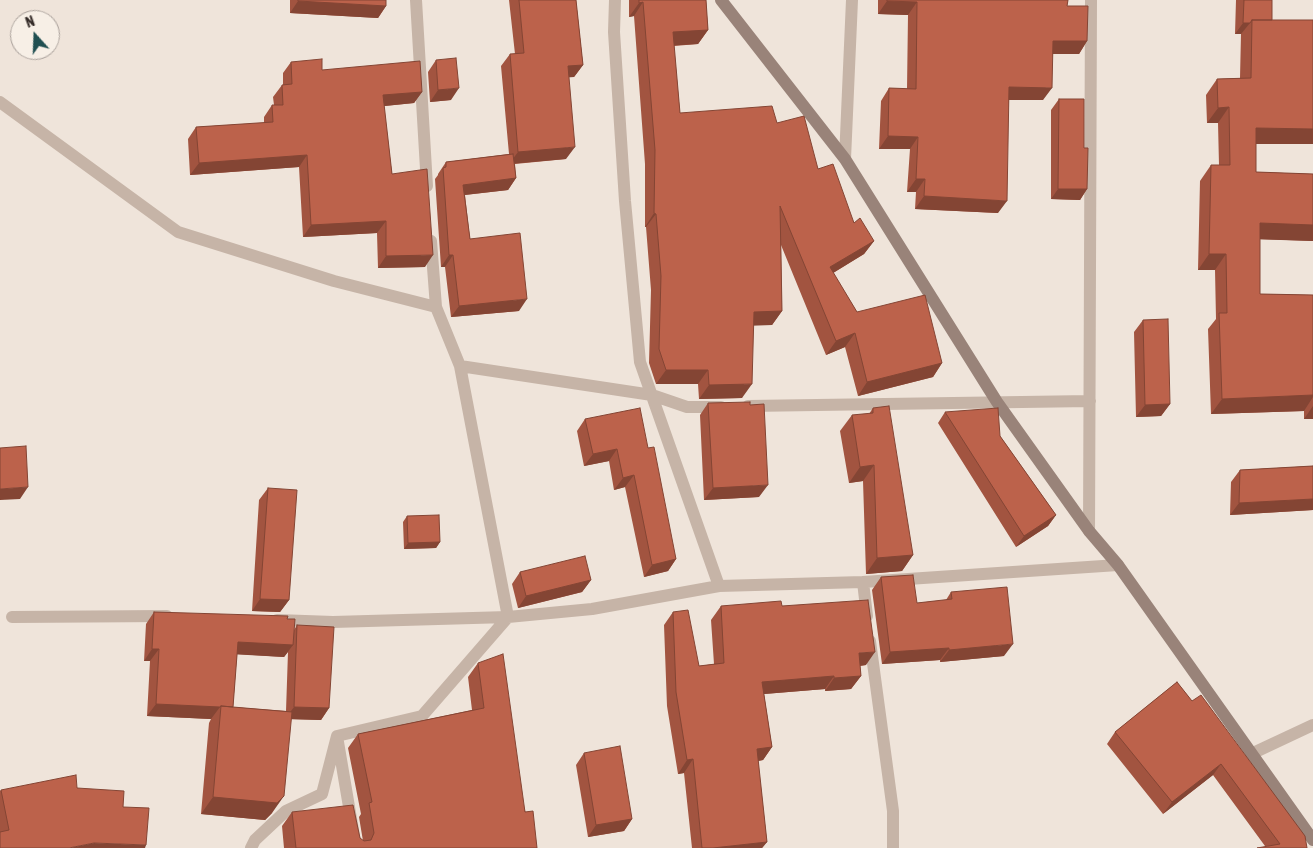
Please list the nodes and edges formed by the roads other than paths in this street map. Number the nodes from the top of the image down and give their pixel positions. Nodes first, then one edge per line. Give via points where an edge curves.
1 (416, 0) edge
2 (615, 0) edge
3 (721, 0) edge
4 (852, 0) edge
5 (1091, 0) edge
6 (0, 102) edge
7 (845, 159) junction
8 (428, 198) edge
9 (430, 227) edge
10 (436, 307) junction
11 (460, 366) junction
12 (652, 395) junction
13 (1090, 401) junction
14 (997, 402) junction
15 (1089, 531) junction
16 (1118, 565) junction
17 (863, 582) junction
18 (718, 586) junction
19 (181, 616) edge
20 (12, 617) dead end
21 (508, 617) junction
22 (266, 620) edge
23 (1313, 725) edge
24 (337, 736) junction
25 (1250, 754) junction
26 (1313, 840) edge
27 (251, 848) edge
28 (356, 848) edge
29 (893, 848) edge

1 - 8 street
2 - 12 street via 614,32 625,202 640,362
3 - 7 main road
4 - 7 street
5 - 13 street
6 - 10 street via 178,232 334,281
7 - 14 main road
9 - 10 street
10 - 11 street
11 - 12 street
11 - 21 street
12 - 14 street via 687,408
12 - 18 street
13 - 14 street
13 - 15 street
14 - 15 main road
15 - 16 main road
16 - 17 street
16 - 25 main road
17 - 18 street
17 - 29 street via 893,811
18 - 21 street via 592,610
19 - 20 street
21 - 22 street via 333,622
21 - 24 street via 422,716
23 - 25 street
24 - 27 street via 322,794 286,811 254,840
24 - 28 street
25 - 26 main road

